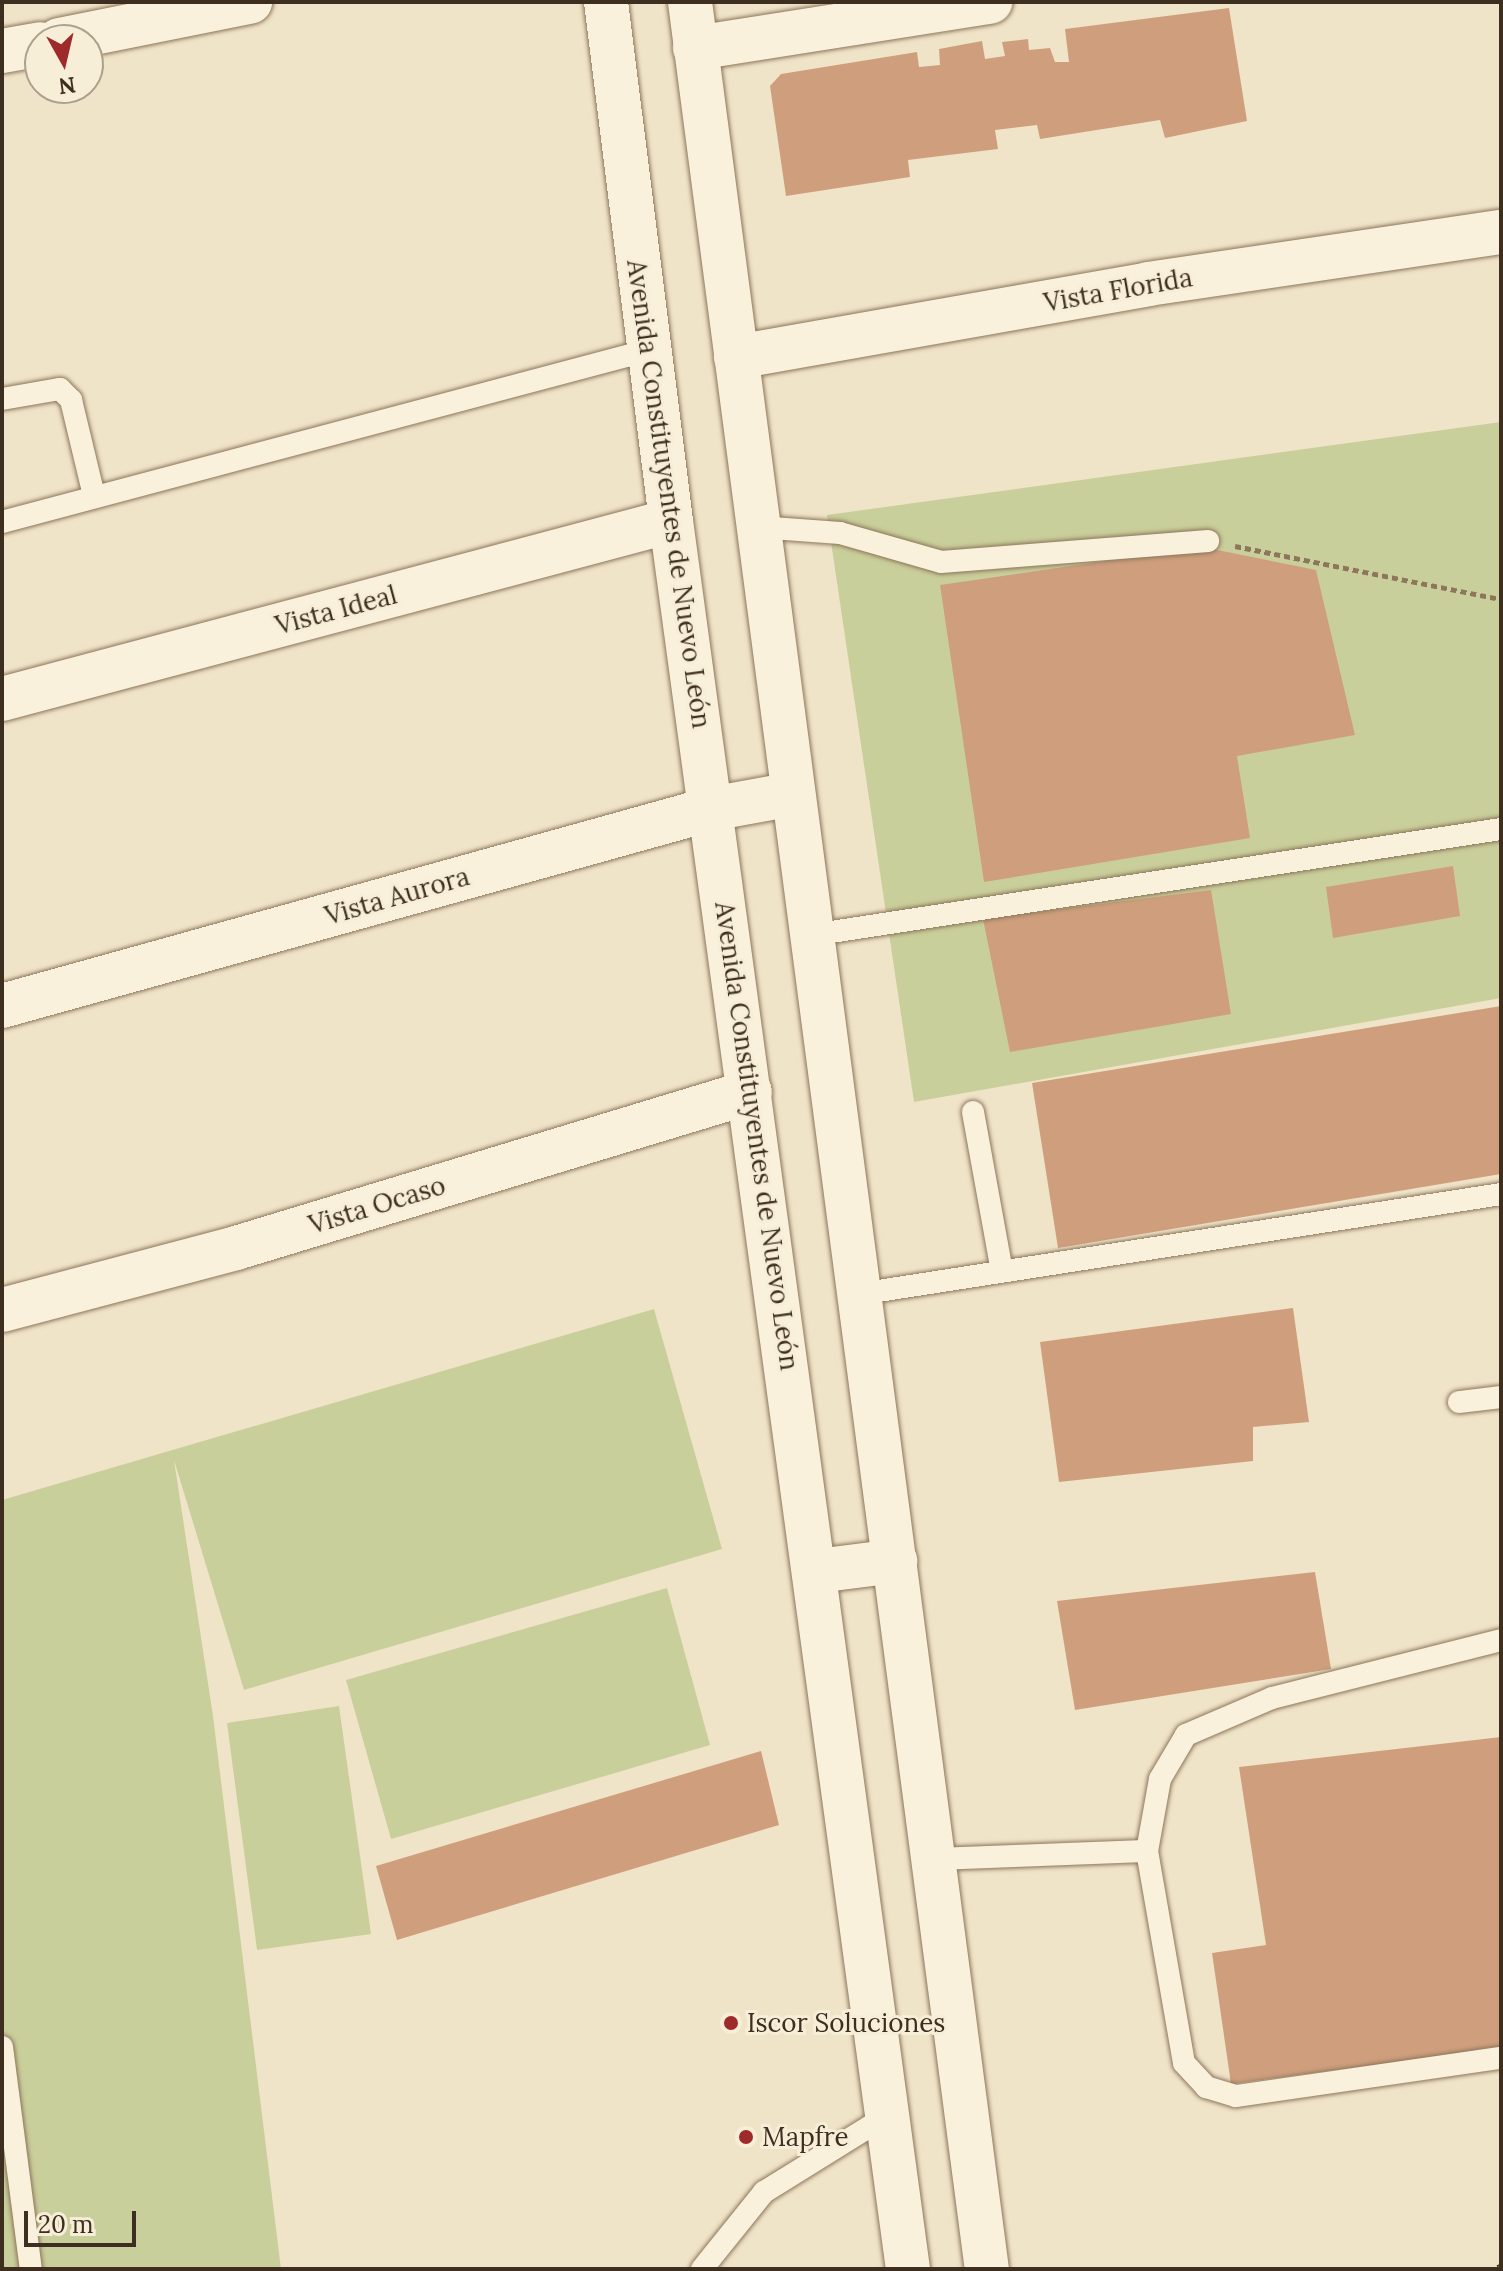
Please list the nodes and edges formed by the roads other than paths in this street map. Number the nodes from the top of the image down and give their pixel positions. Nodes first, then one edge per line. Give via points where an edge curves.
1 (250, 2) edge
2 (606, 2) edge
3 (690, 2) edge
4 (990, 2) edge
5 (104, 31) edge
6 (24, 47) edge
7 (695, 48) junction
8 (2, 51) edge
9 (1501, 232) edge
10 (649, 350) junction
11 (736, 357) junction
12 (2, 399) edge
13 (94, 496) junction
14 (671, 521) junction
15 (2, 522) edge
16 (758, 527) junction
17 (1208, 541) road end
18 (2, 699) edge
19 (793, 794) junction
20 (711, 809) junction
21 (1501, 829) edge
22 (812, 935) junction
23 (2, 1006) edge
24 (750, 1092) junction
25 (973, 1112) dead end
26 (1501, 1194) edge
27 (1002, 1271) junction
28 (859, 1294) junction
29 (2, 1310) edge
30 (1501, 1397) edge
31 (1459, 1402) dead end
32 (895, 1561) junction
33 (817, 1571) junction
34 (1501, 1640) edge
35 (1147, 1851) junction
36 (934, 1859) junction
37 (2, 2047) edge
38 (1501, 2058) edge
39 (888, 2115) junction
40 (31, 2269) edge
41 (702, 2269) edge
42 (908, 2269) edge
43 (987, 2269) edge

1 - 5 main road
2 - 10 main road, Avenida Constituyentes de Nuevo León
3 - 7 main road
4 - 7 main road
6 - 8 main road
7 - 11 main road
9 - 11 main road, Vista Florida via 1148,284
10 - 13 lane
10 - 14 main road, Avenida Constituyentes de Nuevo León
11 - 16 main road
12 - 13 lane via 60,389 71,400
13 - 15 lane
14 - 18 main road, Vista Ideal
14 - 20 main road, Avenida Constituyentes de Nuevo León
16 - 17 lane via 840,533 941,562
16 - 19 main road
19 - 20 main road, Vista Aurora
19 - 22 main road
20 - 23 main road, Vista Aurora
20 - 24 main road, Avenida Constituyentes de Nuevo León
21 - 22 lane
22 - 28 main road
24 - 29 main road, Vista Ocaso via 236,1248
24 - 33 main road, Avenida Constituyentes de Nuevo León
25 - 27 lane
26 - 27 lane
27 - 28 lane
28 - 32 main road
30 - 31 lane
32 - 33 main road
32 - 36 main road
33 - 39 main road, Avenida Constituyentes de Nuevo León
34 - 35 lane via 1272,1698 1186,1735 1160,1779
35 - 36 lane
35 - 38 lane via 1184,2063 1206,2087 1236,2096
36 - 43 main road
37 - 40 lane
39 - 41 lane via 764,2192
39 - 42 main road, Avenida Constituyentes de Nuevo León

